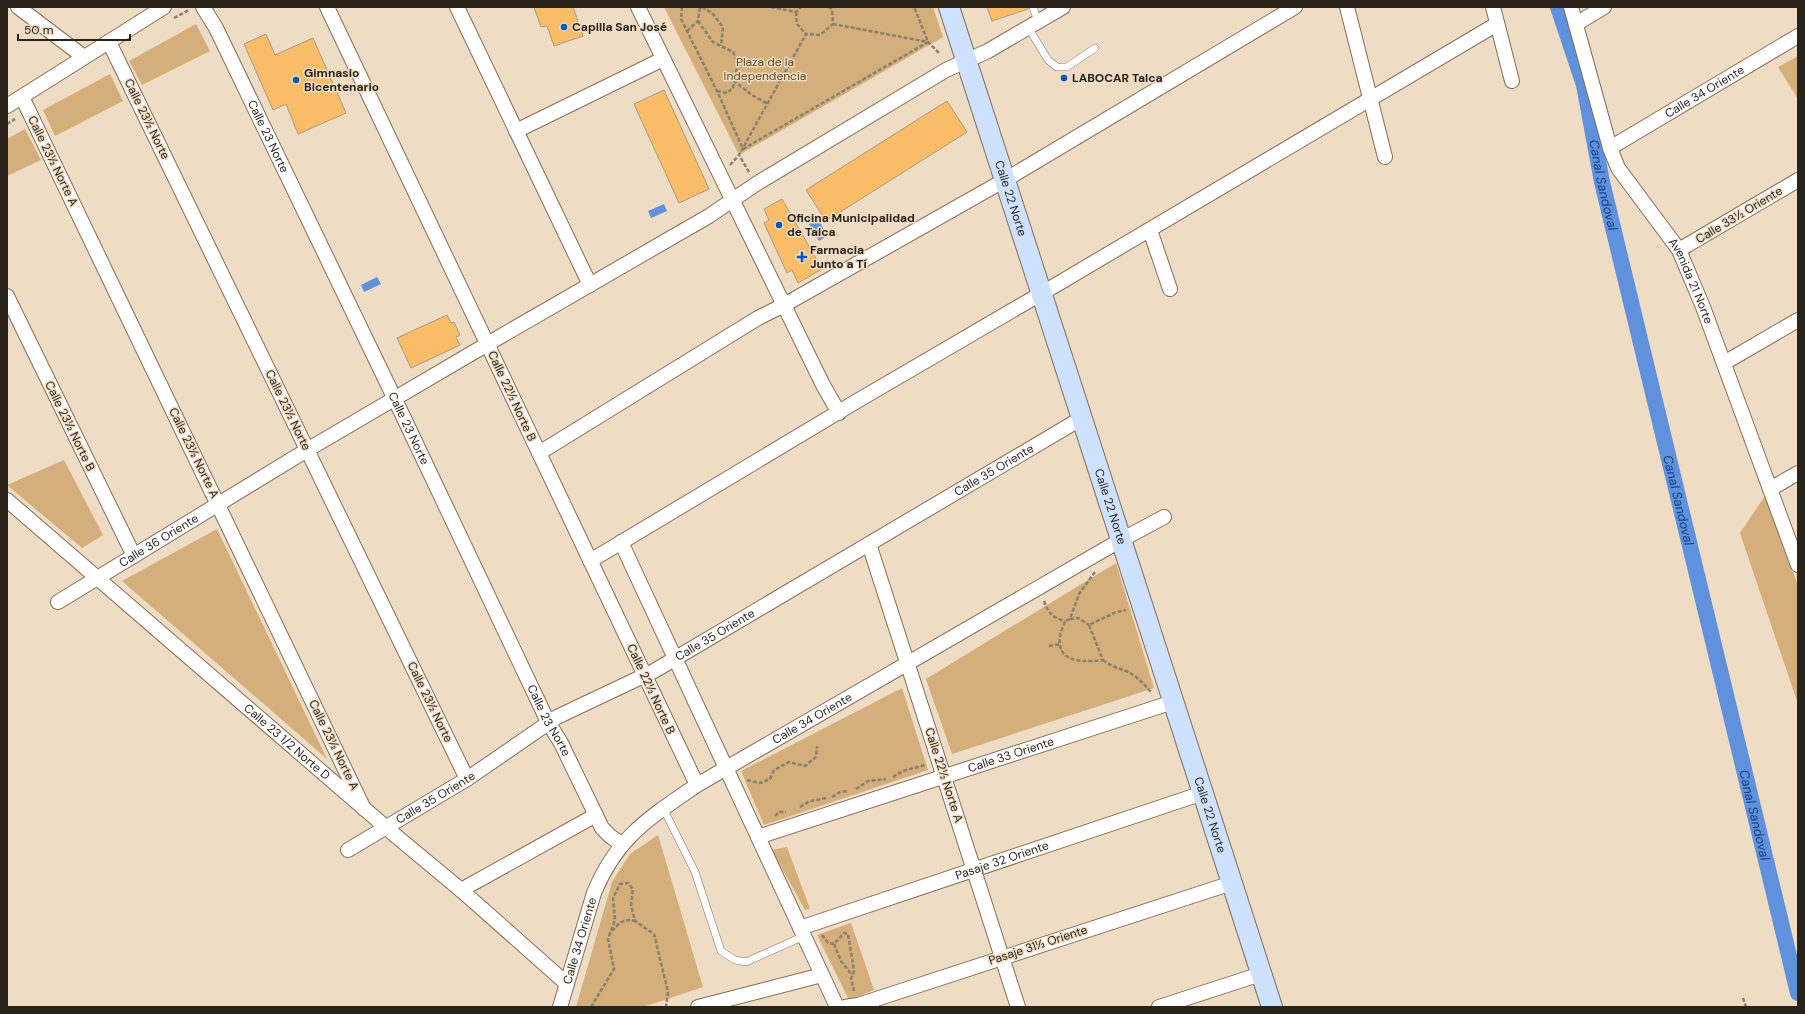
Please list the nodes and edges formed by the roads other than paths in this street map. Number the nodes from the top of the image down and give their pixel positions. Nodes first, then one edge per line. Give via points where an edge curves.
1 (18, 7) edge
2 (164, 7) edge
3 (203, 7) edge
4 (327, 7) edge
5 (457, 7) edge
6 (638, 7) edge
7 (949, 7) edge
8 (1033, 7) edge
9 (1063, 7) edge
10 (1295, 7) edge
11 (1347, 7) edge
12 (1493, 7) edge
13 (1571, 7) edge
14 (1604, 7) edge
15 (1033, 24) junction
16 (1497, 24) junction
17 (1576, 24) junction
18 (1798, 36) edge
19 (109, 42) junction
20 (1095, 48) dead end
21 (84, 57) junction
22 (663, 59) junction
23 (967, 61) junction
24 (1512, 81) dead end
25 (22, 97) junction
26 (1371, 100) junction
27 (7, 106) edge
28 (516, 130) junction
29 (1610, 148) junction
30 (1385, 157) dead end
31 (1005, 180) junction
32 (1798, 180) edge
33 (732, 200) junction
34 (1150, 230) junction
35 (1680, 250) junction
36 (590, 285) junction
37 (1170, 289) dead end
38 (1042, 294) junction
39 (7, 296) edge
40 (784, 305) junction
41 (1798, 320) edge
42 (487, 344) junction
43 (1724, 363) junction
44 (395, 399) junction
45 (839, 413) junction
46 (1082, 418) junction
47 (308, 450) junction
48 (539, 453) junction
49 (1798, 473) edge
50 (1770, 489) junction
51 (7, 500) edge
52 (218, 504) junction
53 (1164, 517) dead end
54 (1121, 540) junction
55 (621, 542) junction
56 (869, 544) junction
57 (134, 556) junction
58 (590, 561) junction
59 (1798, 565) edge
60 (97, 578) junction
61 (58, 602) dead end
62 (675, 658) junction
63 (908, 663) junction
64 (644, 675) junction
65 (1165, 704) junction
66 (548, 722) junction
67 (726, 768) junction
68 (944, 775) junction
69 (467, 779) junction
70 (697, 785) junction
71 (1203, 793) junction
72 (663, 808) junction
73 (364, 809) junction
74 (596, 815) junction
75 (386, 827) junction
76 (758, 837) junction
77 (621, 844) junction
78 (348, 850) dead end
79 (974, 869) junction
80 (1232, 883) junction
81 (461, 890) junction
82 (802, 932) junction
83 (1002, 957) junction
84 (1261, 974) junction
85 (822, 975) junction
86 (567, 984) junction
87 (716, 1005) edge
88 (851, 1006) edge
89 (560, 1007) edge
90 (698, 1007) edge
91 (837, 1007) edge
92 (1018, 1007) edge
93 (1159, 1007) edge
94 (1272, 1007) edge

1 - 21 street
2 - 19 street
3 - 44 street, Calle 23 Norte via 216,28
4 - 42 street, Calle 22½ Norte B
5 - 28 street
6 - 22 street
7 - 23 street, Calle 22 Norte
8 - 15 lane
9 - 15 street, Calle 36 Oriente
10 - 31 street
11 - 26 street
12 - 16 street
13 - 17 street, Avenida 21 Norte
14 - 17 street
15 - 20 lane via 1048,60 1057,68 1067,67
15 - 23 street, Calle 36 Oriente
16 - 24 street
16 - 26 street
17 - 29 street, Avenida 21 Norte
18 - 29 street, Calle 34 Oriente
19 - 21 street
19 - 47 street, Calle 23½ Norte
21 - 25 street
22 - 28 street
22 - 33 street
23 - 31 street, Calle 22 Norte
23 - 33 street, Calle 36 Oriente via 946,70
25 - 27 street
25 - 52 street, Calle 23½ Norte A
26 - 30 street
26 - 34 street
28 - 36 street
29 - 35 street, Avenida 21 Norte via 1618,168
31 - 38 street, Calle 22 Norte
31 - 40 street
32 - 35 street, Calle 33½ Oriente
33 - 36 street, Calle 36 Oriente
33 - 40 street
34 - 37 street
34 - 38 street
35 - 43 street, Avenida 21 Norte
36 - 42 street, Calle 36 Oriente
38 - 45 street
38 - 46 street, Calle 22 Norte
39 - 57 street, Calle 23½ Norte B
40 - 45 street
40 - 48 street via 758,318
41 - 43 street
42 - 44 street, Calle 36 Oriente
42 - 48 street, Calle 22½ Norte B
43 - 50 street, Avenida 21 Norte
44 - 47 street, Calle 36 Oriente
44 - 66 street, Calle 23 Norte
45 - 55 street
46 - 54 street, Calle 22 Norte
46 - 56 street, Calle 35 Oriente
47 - 52 street, Calle 36 Oriente
47 - 69 street, Calle 23½ Norte
48 - 58 street, Calle 22½ Norte B
49 - 50 street
50 - 59 street, Avenida 21 Norte
51 - 60 street, Calle 23 1/2 Norte D
52 - 57 street, Calle 36 Oriente
52 - 73 street, Calle 23½ Norte A
53 - 54 street, Calle 34 Oriente
54 - 63 street, Calle 34 Oriente
54 - 65 street, Calle 22 Norte via 1143,607
55 - 58 street
55 - 62 street
56 - 62 street, Calle 35 Oriente
56 - 63 street, Calle 22½ Norte A
57 - 60 street, Calle 36 Oriente
58 - 64 street, Calle 22½ Norte B
60 - 61 street, Calle 36 Oriente
60 - 73 street, Calle 23 1/2 Norte D
62 - 64 street, Calle 35 Oriente
62 - 67 street
63 - 67 street, Calle 34 Oriente
63 - 68 street, Calle 22½ Norte A
64 - 66 street, Calle 35 Oriente
64 - 70 street, Calle 22½ Norte B
65 - 68 street, Calle 33 Oriente
65 - 71 street, Calle 22 Norte
66 - 69 street, Calle 35 Oriente
66 - 74 street, Calle 23 Norte
67 - 70 street, Calle 34 Oriente
67 - 76 street
68 - 76 street, Calle 33 Oriente
68 - 79 street, Calle 22½ Norte A
69 - 75 street, Calle 35 Oriente
70 - 72 street, Calle 34 Oriente
71 - 79 street, Pasaje 32 Oriente
71 - 80 street, Calle 22 Norte
72 - 77 street, Calle 34 Oriente
72 - 82 lane via 695,872 721,951 735,960 746,962
73 - 75 street, Calle 23 1/2 Norte D
74 - 77 street, Calle 23 Norte via 606,832
74 - 81 street
75 - 78 street, Calle 35 Oriente
75 - 81 street, Calle 23 1/2 Norte D
76 - 82 street
77 - 86 street, Calle 34 Oriente via 607,865 594,893
79 - 82 street, Pasaje 32 Oriente via 817,922
79 - 83 street, Calle 22½ Norte A
80 - 83 street, Pasaje 31½ Oriente
80 - 84 street, Calle 22 Norte
81 - 86 street, Calle 23 1/2 Norte D
82 - 85 street
83 - 88 street, Pasaje 31½ Oriente
83 - 92 street, Calle 22½ Norte A
84 - 93 street
84 - 94 street, Calle 22 Norte
85 - 87 street
85 - 91 street
86 - 89 street, Calle 34 Oriente
87 - 90 street

